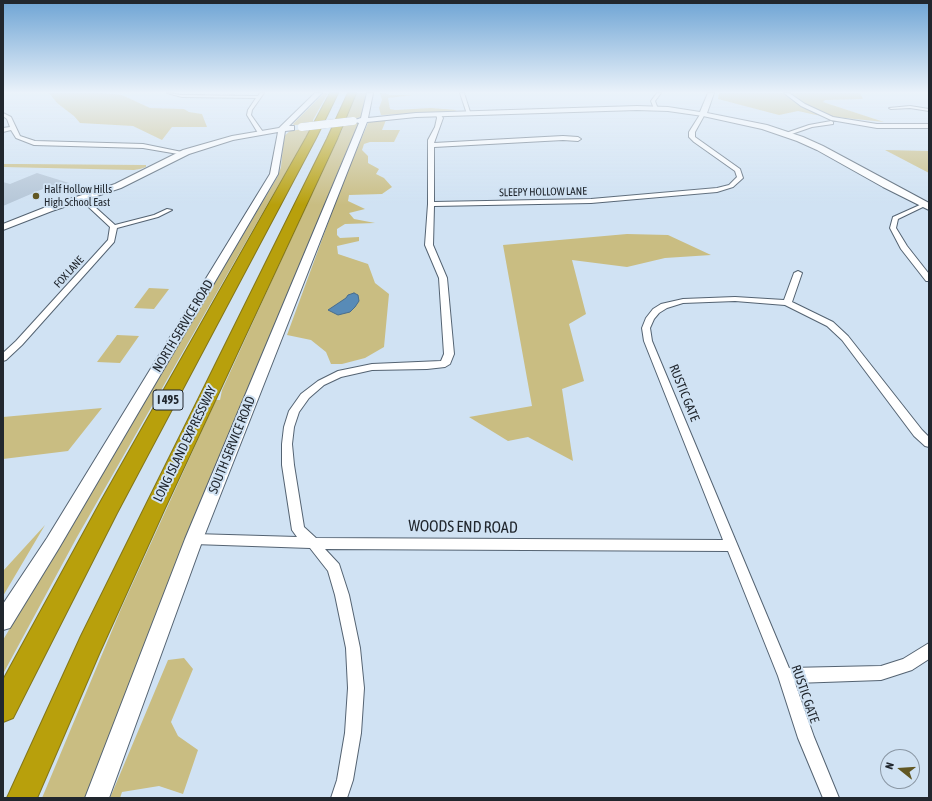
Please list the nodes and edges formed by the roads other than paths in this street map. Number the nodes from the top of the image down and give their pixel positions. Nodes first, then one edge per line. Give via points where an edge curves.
1 (14, 130) edge
2 (283, 130) edge
3 (290, 130) edge
4 (315, 130) edge
5 (335, 130) edge
6 (354, 130) edge
7 (436, 130) edge
8 (693, 130) edge
9 (774, 130) edge
10 (796, 130) edge
11 (260, 132) joint
12 (281, 133) junction
13 (786, 134) junction
14 (578, 139) dead end
15 (432, 144) junction
16 (184, 153) junction
17 (82, 198) junction
18 (431, 204) junction
19 (927, 206) edge
20 (169, 210) dead end
21 (3, 227) edge
22 (114, 227) junction
23 (798, 273) dead end
24 (929, 279) edge
25 (787, 303) junction
26 (3, 358) edge
27 (929, 443) edge
28 (194, 539) junction
29 (313, 543) junction
30 (731, 546) junction
31 (3, 622) edge
32 (929, 650) edge
33 (785, 676) junction
34 (3, 708) edge
35 (22, 798) edge
36 (97, 798) edge
37 (340, 798) edge
38 (831, 798) edge

1 - 16 street via 18,137 34,143 143,146
2 - 12 main road
3 - 12 main road, bridge
4 - 34 highway, I 495
5 - 35 highway, LONG ISLAND EXPRESSWAY / I 495 via 130,558
6 - 28 main road, SOUTH SERVICE ROAD
7 - 15 street via 431,140
8 - 18 street, SLEEPY HOLLOW LANE via 692,137 696,141 735,166 740,174 737,182 717,190 571,202
9 - 13 main road
10 - 13 street
11 - 12 main road
11 - 16 main road
12 - 31 main road, NORTH SERVICE ROAD via 274,174
13 - 19 main road via 820,148
14 - 15 street
15 - 18 street
16 - 17 main road via 118,186
17 - 21 main road
17 - 22 street
18 - 29 street via 429,245 443,278 449,354 445,364 372,367 338,374 320,383 294,411 287,444 290,486 298,530
19 - 24 street via 906,211 895,218 893,228
20 - 22 street
22 - 26 street, FOX LANE via 111,240 19,344
23 - 25 street
25 - 27 street, RUSTIC GATE via 830,324 845,338 918,433
25 - 30 street, RUSTIC GATE via 749,299 683,301 656,311 646,328 648,340
28 - 29 street, WOODS END ROAD
28 - 36 main road, SOUTH SERVICE ROAD
29 - 30 street, WOODS END ROAD
29 - 37 street via 334,568 353,648 356,688 353,733
30 - 33 street, RUSTIC GATE
32 - 33 street via 907,666 881,673
33 - 38 street, RUSTIC GATE via 806,738

